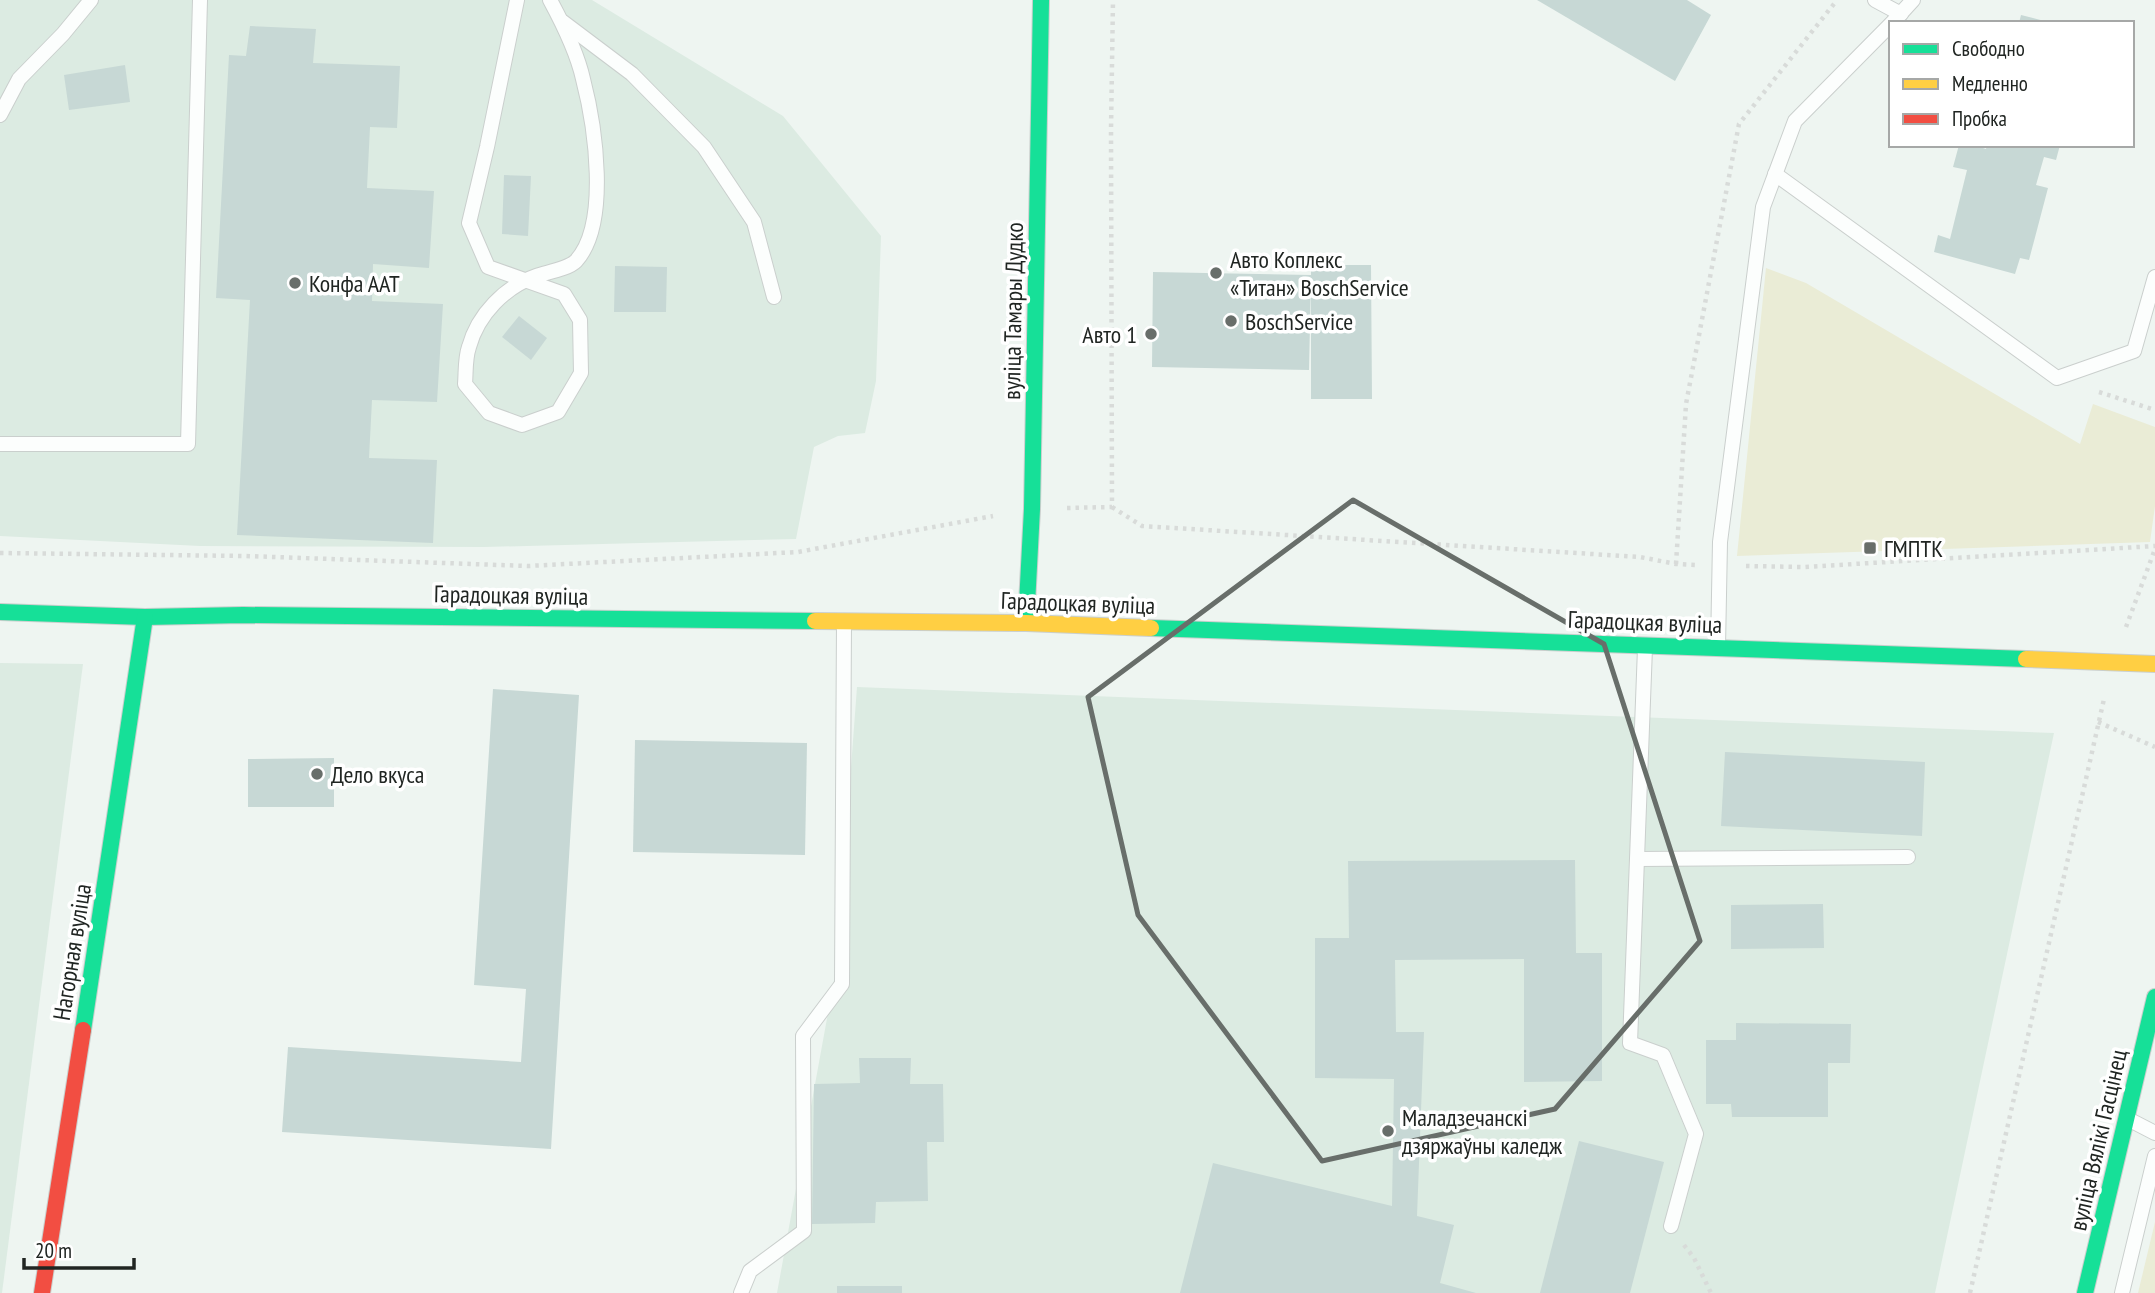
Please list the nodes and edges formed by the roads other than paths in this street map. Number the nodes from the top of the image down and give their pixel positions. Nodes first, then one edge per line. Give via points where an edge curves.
1 (91, 0) edge
2 (200, 0) edge
3 (517, 0) edge
4 (550, 0) edge
5 (1041, 0) edge
6 (1875, 0) edge
7 (1913, 0) edge
8 (1894, 20) edge
9 (562, 21) junction
10 (1889, 25) edge
11 (0, 115) edge
12 (1775, 174) junction
13 (2155, 277) edge
14 (523, 281) junction
15 (774, 297) dead end
16 (0, 444) edge
17 (0, 612) edge
18 (145, 617) junction
19 (845, 621) junction
20 (1026, 623) junction
21 (1645, 643) junction
22 (1718, 648) junction
23 (2155, 664) edge
24 (1908, 857) dead end
25 (1637, 859) junction
26 (2155, 998) edge
27 (2126, 1118) junction
28 (2155, 1133) edge
29 (2155, 1156) edge
30 (1671, 1226) road end
31 (42, 1293) edge
32 (741, 1293) edge
33 (2085, 1293) edge
34 (2122, 1293) edge

1 - 11 lane via 19,79
2 - 16 lane via 188,444
3 - 14 lane via 469,223 488,267
4 - 9 lane
5 - 20 street, вуліца Тамары Дудко
6 - 8 lane
7 - 8 lane
9 - 14 lane via 583,77 598,198 587,247 573,264
9 - 15 lane via 632,74 704,147 754,222
10 - 12 lane via 1795,121
12 - 13 lane via 2057,379 2134,351
12 - 22 lane via 1763,207 1718,566
14 - 14 lane via 564,294 580,320 581,373 558,412 522,425 489,414 465,384 469,346 488,308
17 - 18 street, Гарадоцкая вуліца
18 - 19 street, Гарадоцкая вуліца
18 - 31 street, Нагорная вуліца
19 - 20 street, Гарадоцкая вуліца
19 - 32 lane via 842,984 803,1036 804,1231 750,1271
20 - 21 street, Гарадоцкая вуліца
21 - 22 street, Гарадоцкая вуліца
21 - 25 lane
22 - 23 street, Гарадоцкая вуліца
24 - 25 lane
25 - 30 lane via 1630,1043 1662,1055 1696,1134
26 - 27 street, вуліца Вялікі Гасцінец
27 - 28 lane
27 - 33 street, вуліца Вялікі Гасцінец
29 - 34 lane

